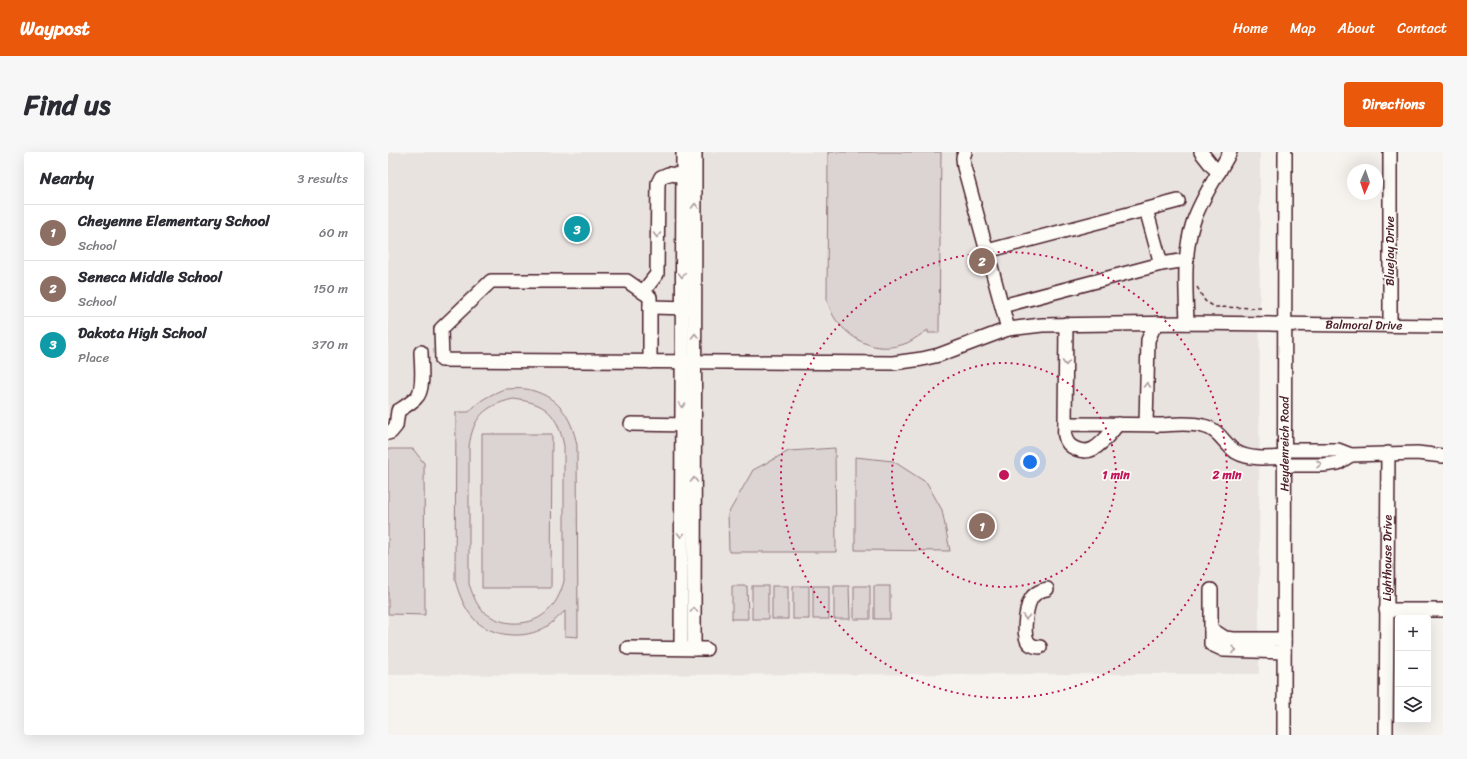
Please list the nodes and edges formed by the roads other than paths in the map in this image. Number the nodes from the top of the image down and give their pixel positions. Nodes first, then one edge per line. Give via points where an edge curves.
1 (683, 152) edge
2 (695, 152) edge
3 (965, 152) edge
4 (1202, 152) edge
5 (1230, 152) edge
6 (1285, 152) edge
7 (1390, 152) edge
8 (1219, 172) junction
9 (689, 176) junction
10 (1178, 201) dead end
11 (1146, 210) junction
12 (987, 251) junction
13 (689, 252) junction
14 (1187, 260) junction
15 (1161, 264) junction
16 (643, 292) junction
17 (1002, 306) junction
18 (650, 308) junction
19 (682, 308) junction
20 (695, 308) junction
21 (1158, 323) junction
22 (1187, 323) junction
23 (1066, 324) junction
24 (1285, 324) junction
25 (1390, 325) junction
26 (1443, 326) edge
27 (1008, 329) junction
28 (421, 352) dead end
29 (650, 362) junction
30 (689, 362) junction
31 (631, 424) dead end
32 (1065, 424) junction
33 (1118, 424) junction
34 (1146, 424) junction
35 (688, 425) junction
36 (388, 433) edge
37 (1388, 453) junction
38 (1443, 456) edge
39 (1284, 457) junction
40 (1047, 589) dead end
41 (1211, 590) dead end
42 (1386, 610) junction
43 (1443, 610) edge
44 (1284, 645) junction
45 (1040, 647) dead end
46 (628, 648) dead end
47 (1284, 735) edge
48 (1386, 735) edge

1 - 9 street
2 - 9 street
3 - 12 street via 964,167
4 - 8 street
5 - 8 street
6 - 24 street, Heydenreich Road
7 - 25 street, Bluejay Drive
8 - 14 street via 1198,210 1190,234
9 - 13 street
9 -> 16 street via 668,174 661,177 658,183 657,274
10 - 11 street
11 - 12 street
11 - 15 street
12 - 17 street
13 -> 19 street
13 - 20 street
14 - 15 street
14 - 22 street
15 - 17 street
16 - 18 street via 650,297
16 - 29 street, Balmoral Drive via 627,281 491,281 441,329 442,360
17 - 27 street
18 - 19 street
18 - 29 street
19 - 20 street
19 - 30 street
30 -> 20 street
21 - 22 street, Balmoral Drive
21 - 23 street, Balmoral Drive
34 -> 21 street via 1148,340
22 - 24 street, Balmoral Drive
23 - 27 street, Balmoral Drive
23 -> 32 street
24 - 25 street, Balmoral Drive
24 - 39 street, Heydenreich Road
25 - 26 street, Balmoral Drive
27 - 30 street, Balmoral Drive via 939,355 900,362
28 - 36 street via 420,393 398,411 396,426
29 - 30 street, Balmoral Drive
30 - 35 street
31 - 35 street
32 - 33 street
32 - 33 street via 1065,437 1069,445 1083,451 1092,449 1102,442
33 - 34 street
34 - 39 street via 1204,426 1213,430 1235,451 1242,454 1260,458
35 - 46 street via 694,649
37 - 38 street
37 - 39 street via 1351,455 1338,463 1323,465
37 - 42 street, Lighthouse Drive
39 - 44 street, Heydenreich Road
40 -> 45 street via 1034,595 1026,614 1026,639 1031,645
41 - 44 street via 1211,629 1225,638
42 - 43 street
42 - 48 street, Lighthouse Drive
44 - 47 street, Heydenreich Road

